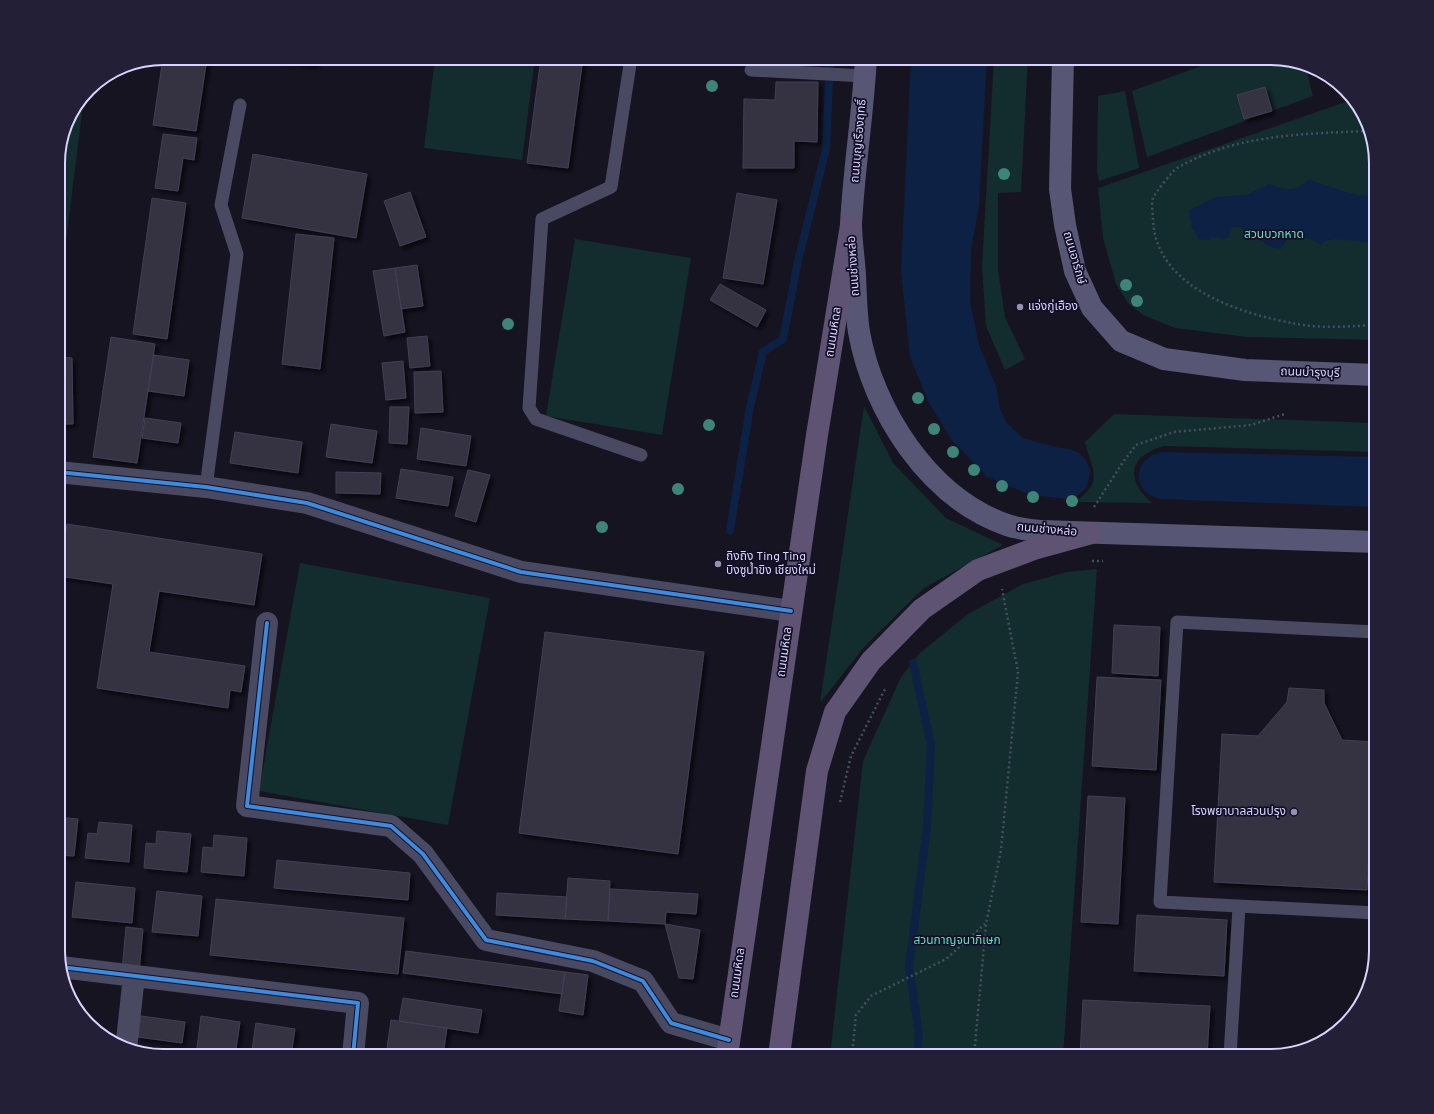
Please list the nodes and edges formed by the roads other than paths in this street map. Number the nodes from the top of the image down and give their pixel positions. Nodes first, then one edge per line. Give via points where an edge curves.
1 (630, 65) edge
2 (1063, 65) edge
3 (865, 67) edge
4 (751, 70) dead end
5 (240, 105) dead end
6 (851, 225) junction
7 (1244, 370) joint
8 (1369, 375) edge
9 (641, 455) dead end
10 (65, 473) edge
11 (206, 487) junction
12 (1092, 533) junction
13 (1369, 542) edge
14 (791, 611) junction
15 (267, 623) dead end
16 (1369, 632) edge
17 (1239, 907) junction
18 (1369, 913) edge
19 (67, 968) edge
20 (134, 976) junction
21 (127, 1042) edge
22 (728, 1048) edge
23 (354, 1049) edge
24 (780, 1049) edge
25 (1230, 1049) edge

1 - 9 lane via 611,187 542,219 529,408 536,419
2 - 7 main road, ถนนอารักษ์ via 1061,196 1075,271 1092,308 1121,341 1164,359
3 - 4 lane via 798,72
3 - 6 main road, ถนนบุญเรืองฤทธิ์
5 - 11 lane via 221,205 237,254
6 - 12 main road, ถนนช่างหล่อ via 859,332 868,366 899,434 920,464 974,511 1008,526 1042,531
6 - 14 main road, ถนนมหิดล
7 - 8 main road, ถนนบำรุงบุรี
10 - 11 street
11 - 14 street via 307,503 520,572
12 - 13 main road, ถนนช่างหล่อ
12 - 24 main road via 1034,549 978,570 922,609 871,661 835,712 817,771
14 - 22 main road, ถนนมหิดล
15 - 22 street via 247,806 391,826 423,854 486,940 593,961 642,981 671,1023
16 - 17 lane via 1177,622 1160,902
17 - 18 lane
17 - 25 lane
19 - 20 street
20 - 21 street
20 - 23 street via 358,1004

